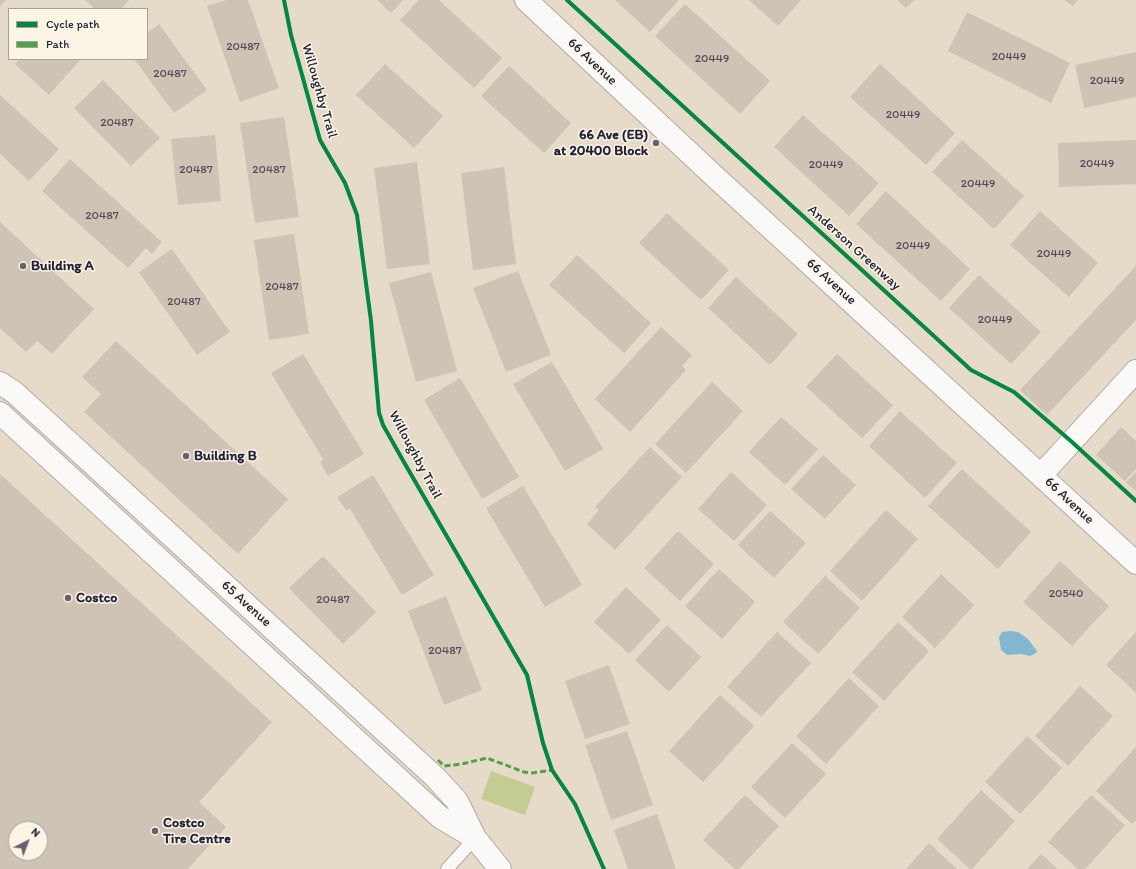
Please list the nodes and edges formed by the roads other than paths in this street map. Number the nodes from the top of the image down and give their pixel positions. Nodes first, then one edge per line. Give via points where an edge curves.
1 (526, 0) edge
2 (1136, 371) edge
3 (0, 383) edge
4 (0, 413) edge
5 (1041, 475) junction
6 (1136, 563) edge
7 (475, 838) junction
8 (447, 869) edge
9 (500, 869) edge

1 - 5 street, 66 Avenue
2 - 5 street
3 - 7 street, 65 Avenue via 14,392 436,777 457,801
4 - 7 street, 65 Avenue via 440,817
5 - 6 street, 66 Avenue
7 - 8 lane
7 - 9 street, 65 Avenue

